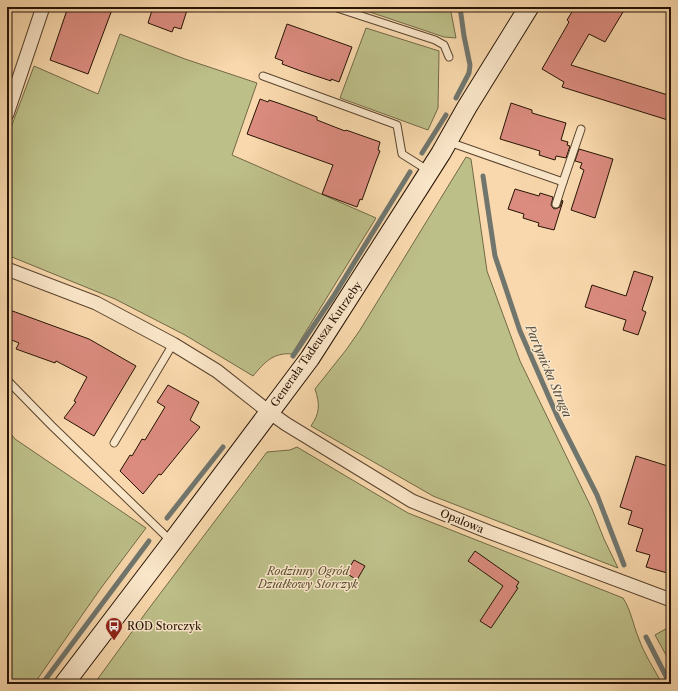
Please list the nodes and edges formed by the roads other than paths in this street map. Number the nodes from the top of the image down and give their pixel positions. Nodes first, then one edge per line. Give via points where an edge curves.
1 (43, 7) edge
2 (334, 7) edge
3 (529, 7) edge
4 (449, 57) dead end
5 (263, 76) dead end
6 (7, 114) edge
7 (582, 129) dead end
8 (447, 142) junction
9 (429, 171) junction
10 (563, 182) junction
11 (556, 204) dead end
12 (7, 269) edge
13 (173, 344) junction
14 (7, 380) edge
15 (269, 412) junction
16 (114, 443) dead end
17 (172, 542) junction
18 (671, 600) edge
19 (64, 684) edge

1 - 6 street
2 - 4 lane via 435,40 444,45
3 - 8 street, Generała Tadeusza Kutrzeby
5 - 9 lane via 397,125 402,154
7 - 10 lane
8 - 9 street, Generała Tadeusza Kutrzeby
8 - 10 lane
9 - 15 street, Generała Tadeusza Kutrzeby via 314,351
10 - 11 lane
12 - 13 street, Opalowa via 96,303
13 - 15 street, Opalowa via 217,371
13 - 16 lane
14 - 17 lane
15 - 17 street, Generała Tadeusza Kutrzeby
15 - 18 street, Opalowa via 412,501
17 - 19 street, Generała Tadeusza Kutrzeby

